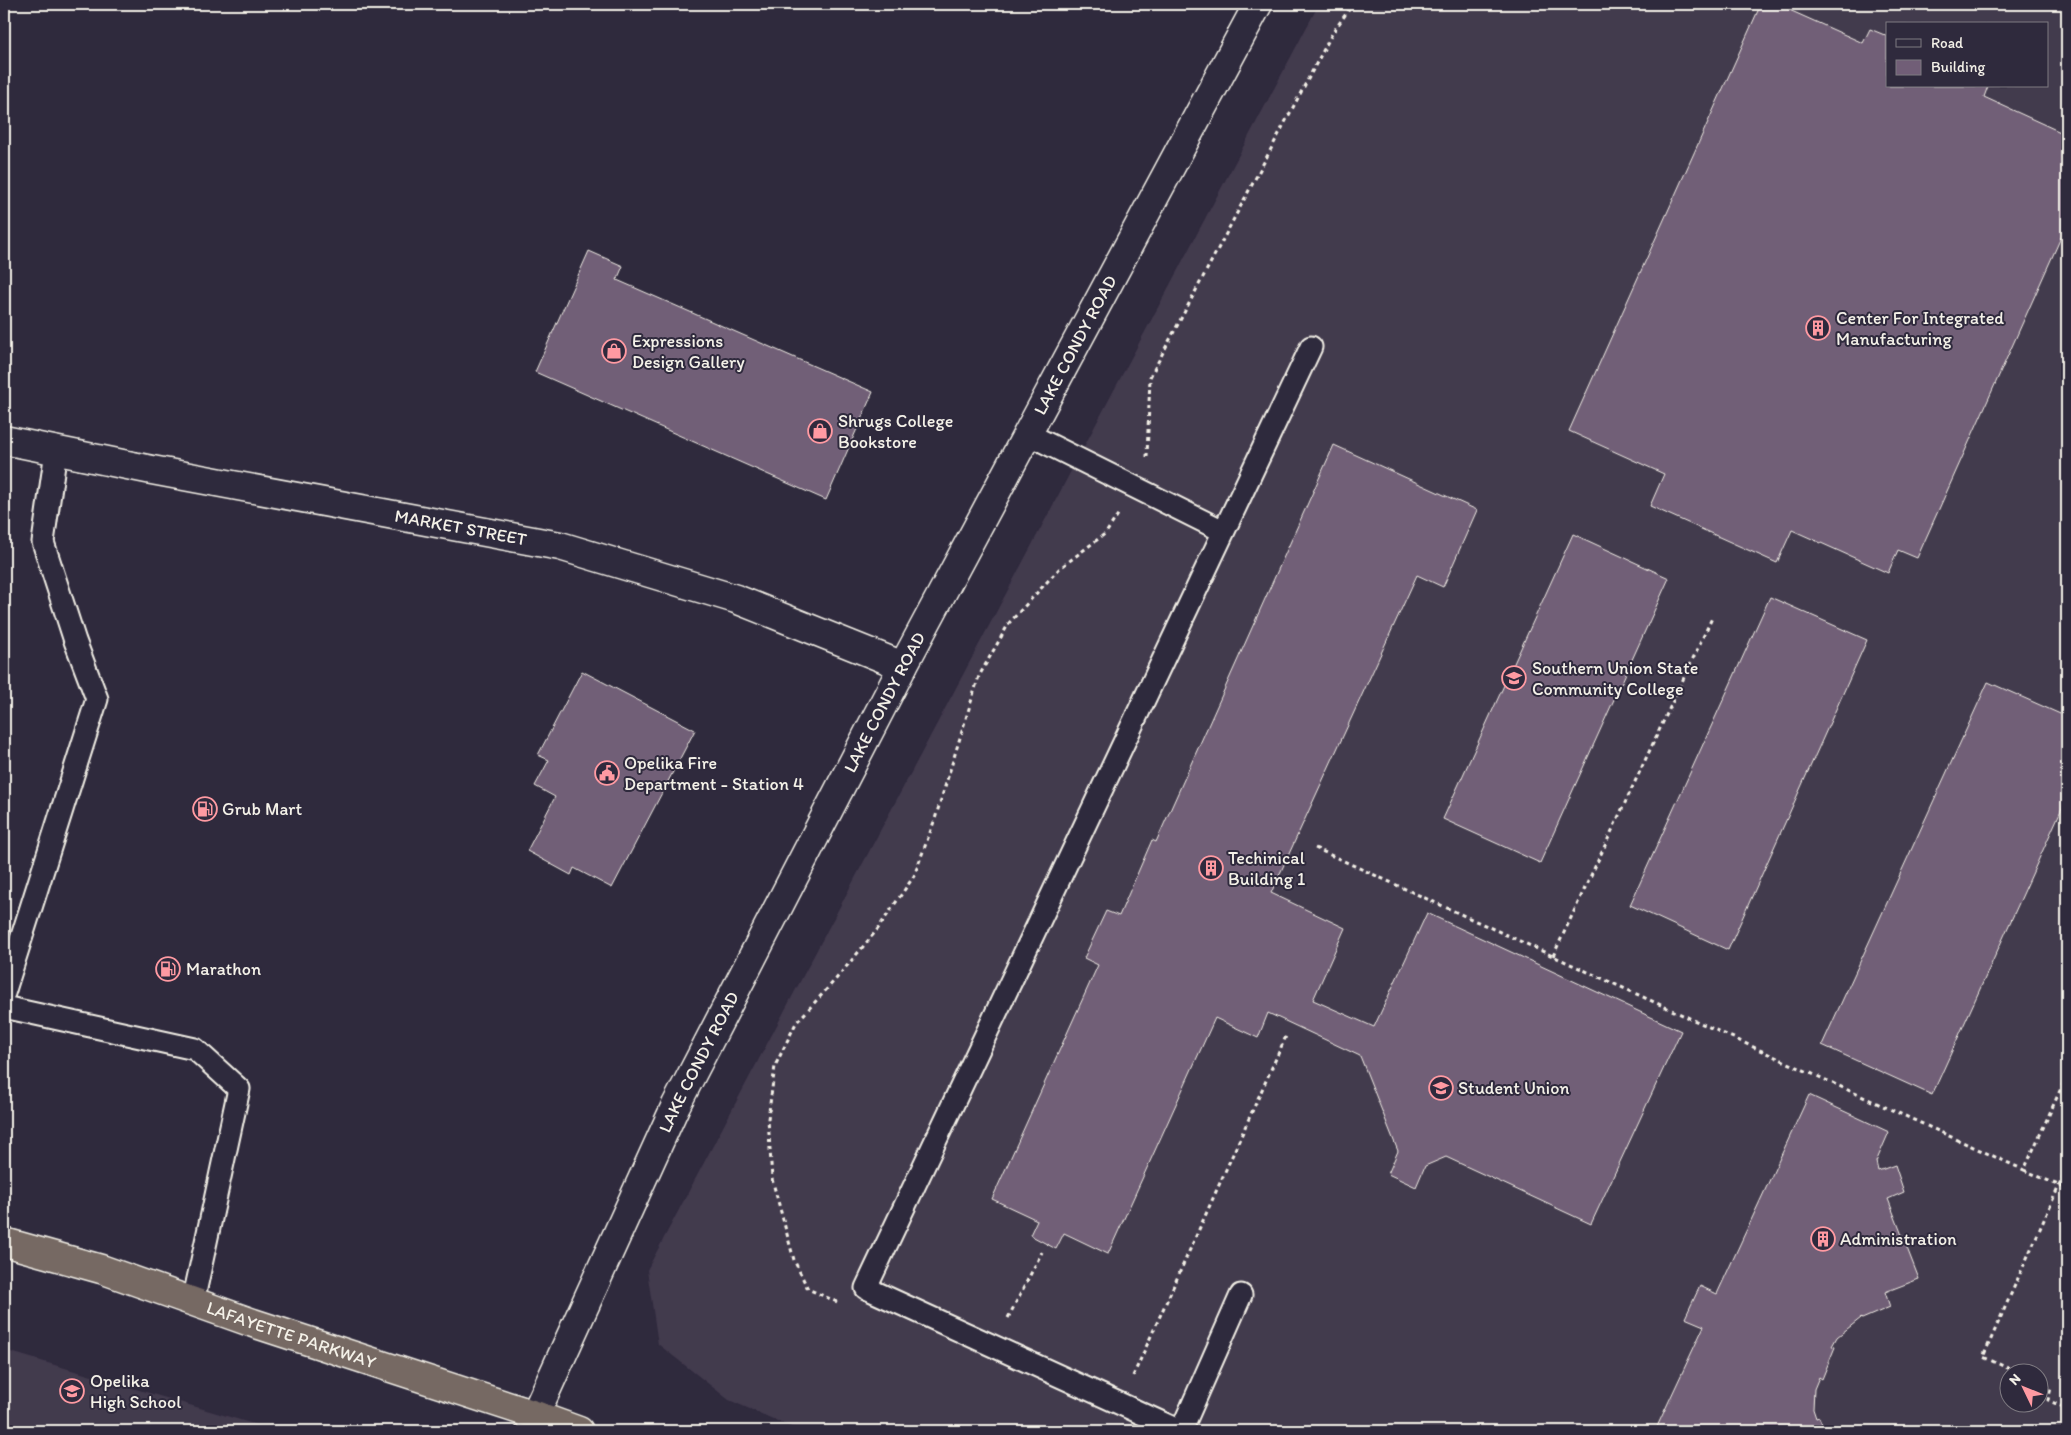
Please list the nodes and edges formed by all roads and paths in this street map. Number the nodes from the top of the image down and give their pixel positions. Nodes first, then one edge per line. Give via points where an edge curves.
1 (1258, 4) edge
2 (1353, 4) edge
3 (1311, 347) dead end
4 (1028, 434) junction
5 (4, 440) edge
6 (56, 451) junction
7 (1136, 488) junction
8 (1223, 532) junction
9 (1712, 618) dead end
10 (903, 666) junction
11 (1315, 848) dead end
12 (1553, 956) junction
13 (4, 993) edge
14 (4, 1007) edge
15 (1287, 1034) dead end
16 (2067, 1075) edge
17 (2065, 1084) edge
18 (2067, 1168) edge
19 (2024, 1170) junction
20 (2059, 1186) junction
21 (2067, 1190) edge
22 (4, 1242) edge
23 (1042, 1252) dead end
24 (1242, 1295) dead end
25 (193, 1302) junction
26 (842, 1305) dead end
27 (994, 1346) junction
28 (1998, 1364) edge
29 (2048, 1387) edge
30 (2048, 1400) edge
31 (2048, 1400) edge
32 (1120, 1404) junction
33 (2067, 1409) edge
34 (531, 1423) edge
35 (579, 1431) edge
36 (1181, 1431) edge

1 - 4 street, LAKE CONDY ROAD
2 - 7 path via 1332,32 1150,378 1146,474
3 - 8 lane
4 - 7 lane
4 - 10 street, LAKE CONDY ROAD
5 - 6 street, MARKET STREET
6 - 10 street, MARKET STREET via 560,546 736,599
6 - 13 lane via 43,542 97,699
7 - 8 lane
7 - 26 path via 1106,533 1059,569 1009,623 979,676 914,876 878,930 796,1023 775,1066 768,1119 772,1179 794,1260 808,1289
8 - 27 lane via 866,1288
9 - 12 path
10 - 34 street, LAKE CONDY ROAD via 676,1105
11 - 12 path
12 - 19 path
14 - 25 lane via 196,1049 239,1089
15 - 32 path
16 - 17 path
17 - 19 path
18 - 20 path
19 - 20 path
20 - 21 path
20 - 28 path via 1982,1357
22 - 25 highway, LAFAYETTE PARKWAY via 101,1269
23 - 27 path
24 - 36 lane
25 - 34 highway, LAFAYETTE PARKWAY
27 - 32 lane
29 - 31 path via 2051,1388
30 - 33 path
32 - 36 lane
34 - 35 highway, LAFAYETTE PARKWAY

